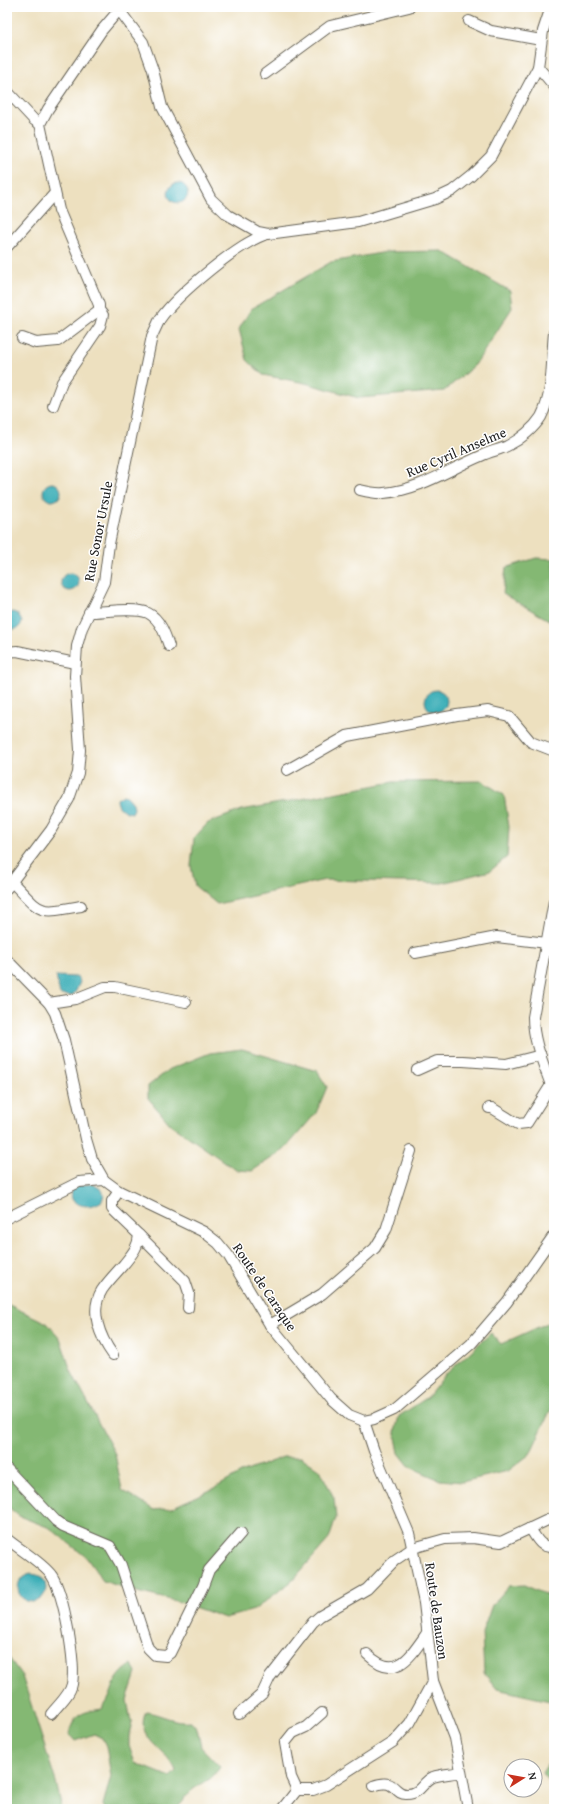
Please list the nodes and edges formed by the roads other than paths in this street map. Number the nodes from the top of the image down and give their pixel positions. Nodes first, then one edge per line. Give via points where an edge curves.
1 (409, 7) edge
2 (552, 7) edge
3 (118, 8) edge
4 (469, 20) dead end
5 (541, 40) junction
6 (538, 67) junction
7 (265, 74) dead end
8 (552, 79) edge
9 (7, 91) edge
10 (40, 124) junction
11 (55, 193) junction
12 (268, 234) junction
13 (7, 247) edge
14 (99, 310) junction
15 (554, 333) edge
16 (22, 338) dead end
17 (553, 356) edge
18 (53, 406) dead end
19 (360, 490) dead end
20 (89, 612) junction
21 (169, 646) dead end
22 (7, 652) edge
23 (75, 663) junction
24 (554, 751) edge
25 (287, 770) dead end
26 (10, 885) edge
27 (554, 900) edge
28 (82, 906) dead end
29 (547, 943) junction
30 (415, 953) dead end
31 (7, 960) edge
32 (186, 1002) dead end
33 (49, 1003) junction
34 (541, 1055) junction
35 (417, 1070) dead end
36 (552, 1084) edge
37 (489, 1108) dead end
38 (411, 1151) dead end
39 (104, 1180) junction
40 (119, 1191) junction
41 (7, 1218) edge
42 (139, 1235) junction
43 (554, 1235) edge
44 (188, 1308) dead end
45 (270, 1324) junction
46 (113, 1355) dead end
47 (364, 1421) junction
48 (7, 1469) edge
49 (554, 1517) edge
50 (530, 1528) junction
51 (242, 1533) dead end
52 (7, 1539) edge
53 (554, 1547) edge
54 (413, 1548) junction
55 (427, 1633) junction
56 (367, 1654) dead end
57 (433, 1682) junction
58 (322, 1713) dead end
59 (51, 1714) dead end
60 (239, 1714) dead end
61 (461, 1772) junction
62 (373, 1786) dead end
63 (297, 1790) junction
64 (282, 1809) edge
65 (468, 1809) edge

1 - 7 street via 330,26
2 - 5 street
3 - 10 street
3 - 12 street via 143,42 162,107 211,199 228,215 258,232
4 - 5 street via 491,31
5 - 6 street
6 - 8 street
6 - 12 street via 490,156 452,191 435,199 358,222
9 - 10 street
10 - 11 street
11 - 13 street
11 - 14 street via 59,210 99,304
12 - 20 street, Rue Sonor Ursule via 257,237 208,272 167,311 156,326 138,398 104,582
14 - 16 street via 58,341 36,343
14 - 18 street via 103,315 100,326 62,382
15 - 17 street, Rue Cyril Anselme
17 - 19 street, Rue Cyril Anselme via 543,411 533,426 516,441 438,477 406,488 384,493
20 - 21 street via 148,612 159,623
20 - 23 street, Rue Sonor Ursule via 79,636
22 - 23 street via 17,651
23 - 26 street, Rue Sonor Ursule via 80,750 74,786 51,830
24 - 25 street via 531,742 509,716 488,711 457,714 352,734
26 - 28 street via 42,911 51,912
27 - 29 street
29 - 30 street via 497,937
29 - 34 street via 533,1017 534,1035
31 - 33 street, Route de Caraque
32 - 33 street via 105,987 75,999
33 - 39 street, Route de Caraque via 62,1033 86,1139 92,1158
34 - 35 street via 506,1064 463,1060 437,1061
34 - 36 street
36 - 37 street via 527,1123 518,1124
38 - 45 street via 386,1230 376,1248 322,1294
39 - 40 street, Route de Caraque
39 - 41 street via 79,1182
40 - 42 street via 112,1201 112,1209
40 - 45 street, Route de Caraque via 194,1226 218,1243
42 - 44 street via 185,1281 189,1293
42 - 46 street via 138,1248 98,1298 97,1314 101,1337
43 - 47 street via 507,1302 471,1344 394,1410
45 - 47 street, Route de Caraque via 331,1399 349,1414
47 - 54 street, Route de Bauzon via 374,1451 405,1520
48 - 51 street via 56,1522 110,1546 121,1565 148,1648 156,1655 166,1656 170,1653 209,1570
49 - 50 street
50 - 53 street via 540,1544 546,1548
50 - 54 street via 501,1542 473,1538 445,1539
52 - 59 street via 51,1575 58,1588 69,1635 72,1684
54 - 55 street, Route de Bauzon
54 - 60 street via 396,1560 367,1589 313,1622 270,1677 262,1694
55 - 56 street via 414,1652 393,1667 377,1664
55 - 57 street, Route de Bauzon
57 - 61 street, Route de Bauzon via 455,1738
57 - 63 street via 410,1724 393,1742 326,1786 313,1790
58 - 63 street via 306,1727 294,1733 285,1743 291,1777
61 - 62 street via 434,1777 419,1791 407,1794 390,1784
61 - 65 street, Route de Bauzon
63 - 64 street

